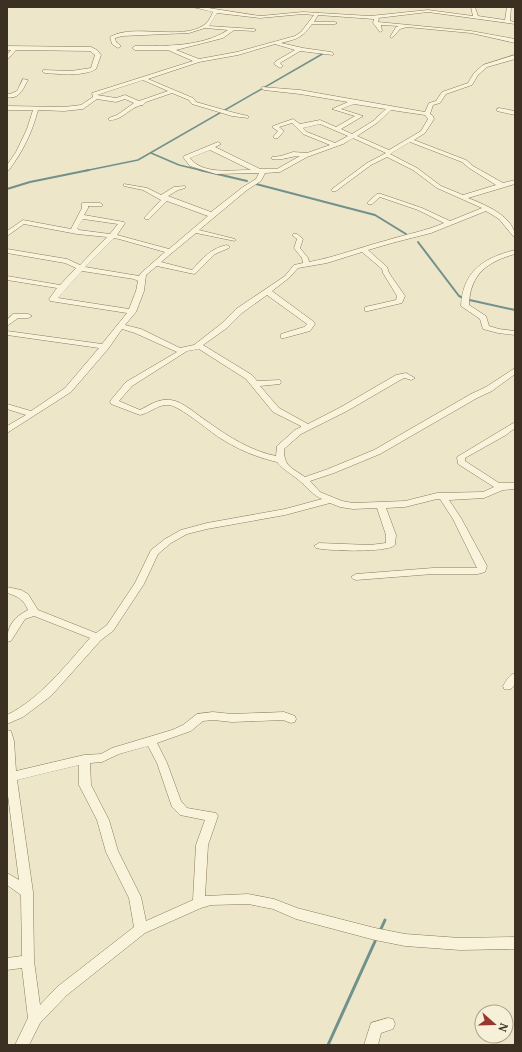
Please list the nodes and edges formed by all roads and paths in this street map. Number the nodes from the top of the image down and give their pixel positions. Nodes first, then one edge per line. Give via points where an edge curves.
1 (195, 7) edge
2 (314, 7) edge
3 (473, 7) edge
4 (509, 7) edge
5 (426, 9) edge
6 (461, 10) dead end
7 (216, 11) junction
8 (317, 14) junction
9 (464, 16) junction
10 (369, 17) junction
11 (476, 18) junction
12 (489, 20) junction
13 (507, 22) junction
14 (310, 23) junction
15 (335, 23) dead end
16 (375, 23) junction
17 (515, 23) edge
18 (407, 26) junction
19 (205, 27) junction
20 (233, 29) junction
21 (254, 30) dead end
22 (380, 31) dead end
23 (463, 31) junction
24 (392, 38) dead end
25 (515, 40) edge
26 (276, 43) junction
27 (118, 46) dead end
28 (7, 48) edge
29 (15, 48) junction
30 (135, 48) dead end
31 (170, 49) junction
32 (301, 50) junction
33 (331, 54) dead end
34 (515, 57) edge
35 (7, 58) edge
36 (319, 59) dead end
37 (198, 61) junction
38 (280, 66) dead end
39 (45, 71) dead end
40 (144, 79) junction
41 (25, 80) dead end
42 (264, 88) dead end
43 (173, 91) junction
44 (7, 95) edge
45 (96, 97) junction
46 (354, 102) junction
47 (141, 104) junction
48 (7, 108) edge
49 (390, 108) junction
50 (36, 109) junction
51 (499, 110) dead end
52 (427, 114) junction
53 (515, 114) edge
54 (246, 117) dead end
55 (365, 117) junction
56 (111, 119) dead end
57 (378, 120) junction
58 (299, 126) junction
59 (337, 130) junction
60 (353, 136) junction
61 (276, 137) dead end
62 (410, 140) junction
63 (218, 144) dead end
64 (335, 145) junction
65 (208, 147) junction
66 (388, 153) junction
67 (310, 154) junction
68 (274, 158) dead end
69 (7, 169) edge
70 (262, 172) junction
71 (515, 182) edge
72 (126, 184) dead end
73 (501, 185) junction
74 (183, 187) dead end
75 (334, 190) dead end
76 (464, 197) junction
77 (164, 198) junction
78 (370, 203) dead end
79 (100, 205) dead end
80 (487, 208) junction
81 (213, 216) junction
82 (81, 217) junction
83 (147, 218) dead end
84 (449, 223) junction
85 (193, 230) junction
86 (77, 232) junction
87 (7, 234) edge
88 (295, 235) dead end
89 (515, 235) edge
90 (110, 236) junction
91 (233, 240) dead end
92 (227, 247) dead end
93 (364, 250) junction
94 (7, 251) edge
95 (169, 251) junction
96 (515, 252) edge
97 (155, 263) junction
98 (307, 265) junction
99 (81, 267) junction
100 (7, 278) edge
101 (141, 280) junction
102 (62, 287) junction
103 (268, 292) junction
104 (368, 309) dead end
105 (132, 312) junction
106 (28, 316) dead end
107 (7, 324) edge
108 (120, 326) junction
109 (7, 333) edge
110 (515, 333) edge
111 (284, 336) dead end
112 (198, 345) junction
113 (105, 347) junction
114 (183, 351) junction
115 (515, 370) edge
116 (411, 378) dead end
117 (277, 382) dead end
118 (255, 384) junction
119 (7, 406) edge
120 (32, 414) junction
121 (515, 424) edge
122 (306, 428) junction
123 (7, 430) edge
124 (280, 460) junction
125 (304, 480) junction
126 (515, 486) edge
127 (502, 487) junction
128 (443, 496) junction
129 (330, 500) junction
130 (380, 504) junction
131 (319, 546) dead end
132 (356, 578) dead end
133 (7, 590) edge
134 (34, 612) junction
135 (97, 637) junction
136 (7, 638) edge
137 (515, 677) edge
138 (508, 686) dead end
139 (291, 719) dead end
140 (7, 720) edge
141 (7, 734) edge
142 (151, 741) junction
143 (84, 759) junction
144 (11, 777) junction
145 (12, 808) edge
146 (7, 878) edge
147 (27, 892) junction
148 (199, 903) junction
149 (141, 929) junction
150 (515, 944) edge
151 (28, 961) junction
152 (7, 964) edge
153 (35, 1019) junction
154 (388, 1024) dead end
155 (22, 1045) edge
156 (371, 1045) edge

1 - 7 street
2 - 8 street via 313,10
3 - 11 street
4 - 13 street
5 - 9 street
5 - 10 street via 381,13
6 - 9 street
7 - 8 street via 265,17 290,13
7 - 19 street via 213,19
8 - 10 street
8 - 14 street
9 - 11 street
10 - 16 street via 376,18
11 - 12 street
12 - 13 street
12 - 23 street
13 - 17 street
14 - 15 street
14 - 26 street via 302,34
16 - 18 street
16 - 22 street
18 - 23 street
18 - 24 street via 398,28
19 - 20 street
19 - 27 street via 183,32 150,32 112,37 114,44
20 - 21 street
20 - 31 street via 220,37
23 - 25 street
26 - 32 street
26 - 37 street
28 - 29 street
29 - 35 street
29 - 39 street via 91,49 98,55 90,70 72,73
30 - 31 street
31 - 37 street
32 - 33 street
32 - 36 street
32 - 38 street via 278,62
34 - 52 street via 487,65 476,73 470,84 444,93 438,102 431,104
37 - 40 street
40 - 43 street
40 - 45 street via 95,93
41 - 44 street via 19,92
42 - 46 street
43 - 47 street
43 - 54 street via 194,103
45 - 47 street via 116,100 124,97
45 - 50 street via 82,107
46 - 49 street
46 - 55 street via 335,109
47 - 56 street via 128,108 121,116
48 - 50 street
49 - 52 street
49 - 57 street
50 - 69 street via 19,152
51 - 53 street
52 - 62 street via 431,117 427,127
55 - 57 street
55 - 59 street
57 - 60 street
58 - 59 street via 320,122
58 - 61 street via 292,121 277,126 275,127 282,131
58 - 64 street via 305,133
59 - 60 street
60 - 64 street
60 - 66 street
62 - 66 street
62 - 73 street via 464,161 471,168
63 - 65 street
64 - 67 street
65 - 70 street
65 - 70 street via 186,159 192,166 216,172
66 - 75 street
66 - 76 street via 416,169 439,187
67 - 68 street
67 - 70 street via 283,169
70 - 81 street via 259,180 250,184
71 - 73 street
72 - 77 street
73 - 76 street
74 - 77 street via 176,188
76 - 80 street
77 - 81 street
77 - 83 street
78 - 84 street via 379,195 420,209
79 - 82 street via 84,204
80 - 84 street
80 - 89 street via 501,218
81 - 85 street
82 - 86 street via 74,228
82 - 90 street via 122,223
84 - 93 street via 429,232
85 - 91 street
85 - 95 street
86 - 87 street via 23,222
86 - 90 street
88 - 98 street via 300,239 297,248
90 - 95 street via 134,240
90 - 99 street
92 - 97 street via 216,249 194,272
93 - 98 street
93 - 104 street via 385,268 401,296 398,301
94 - 99 street via 67,261
95 - 97 street
96 - 110 street via 496,257 480,267 470,282 465,299 465,306 483,318 486,327
97 - 101 street via 143,274
98 - 103 street via 293,268 287,277
99 - 101 street
99 - 102 street
100 - 102 street
101 - 105 street via 140,291
102 - 105 street via 54,299
103 - 111 street via 311,324 307,329
103 - 112 street
105 - 108 street
106 - 107 street via 16,316
108 - 113 street
108 - 114 street
109 - 113 street
112 - 114 street
112 - 118 street via 249,377
113 - 120 street via 68,390
114 - 124 street via 129,384 114,402 140,413 156,404 170,402 182,407 224,437 258,455
115 - 125 street via 489,390 474,396 377,452
116 - 122 street via 406,375 399,376
117 - 118 street
118 - 122 street via 276,410 304,424
119 - 120 street
120 - 123 street
121 - 127 street via 461,457 461,462 491,485
122 - 124 street via 280,448
124 - 125 street via 284,467
125 - 129 street via 317,494
126 - 127 street
127 - 128 street via 484,496
128 - 130 street via 404,504
128 - 132 street via 479,558 482,570 433,571
129 - 130 street via 353,506
129 - 135 street via 285,512 207,526 184,532 168,541 154,552 139,584 110,628
130 - 131 street via 391,535 390,545 370,548
133 - 134 street via 26,596
134 - 135 street
134 - 136 street via 22,617
135 - 140 street via 47,694
137 - 138 street
139 - 142 street via 284,716 202,717 187,728
141 - 144 street
142 - 143 street via 116,751 102,758
142 - 148 street via 162,763 176,804 184,812 212,816 202,845
143 - 144 street
143 - 149 street via 85,785 103,820 112,852 135,897
144 - 145 street
145 - 147 street
146 - 147 street
147 - 151 street
148 - 149 street
148 - 150 street via 211,900 248,899 405,940
149 - 153 street via 62,991
151 - 152 street
151 - 153 street
153 - 155 street
154 - 156 street via 376,1028

